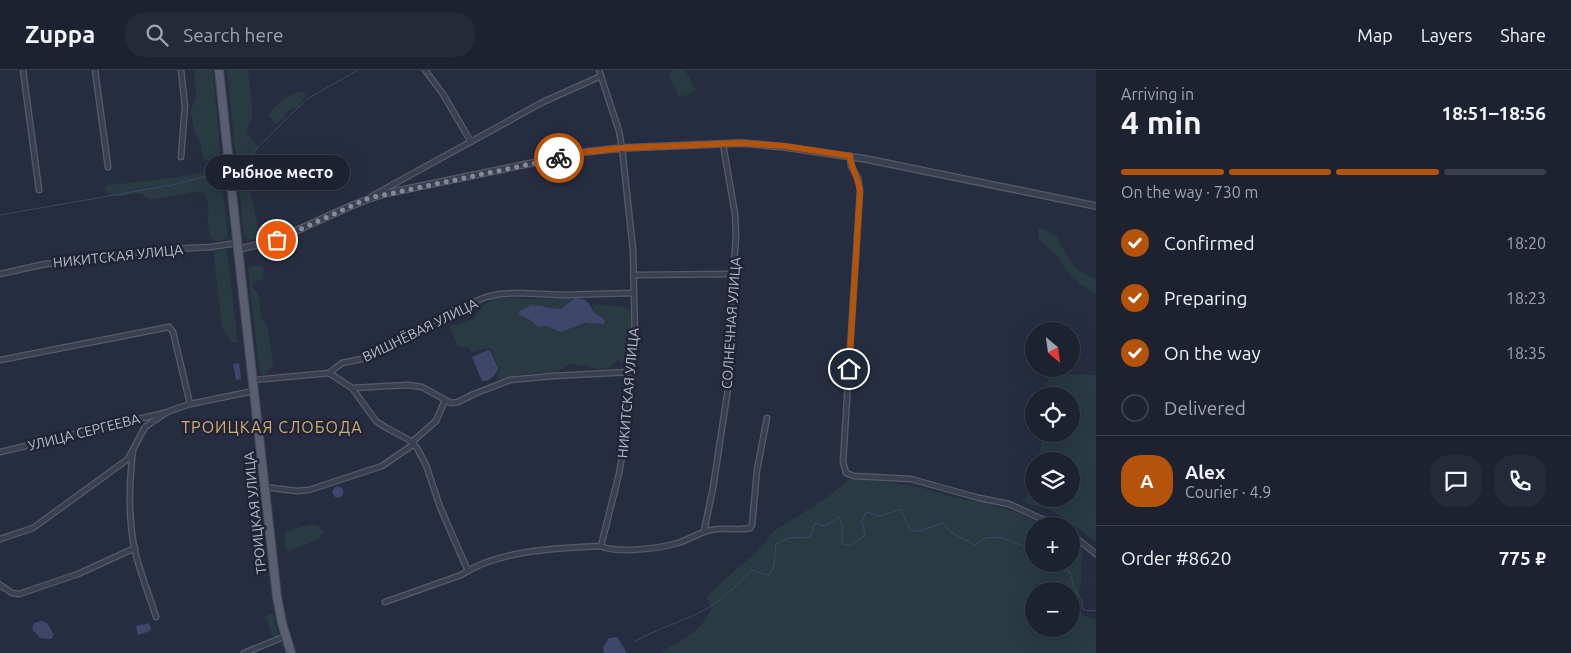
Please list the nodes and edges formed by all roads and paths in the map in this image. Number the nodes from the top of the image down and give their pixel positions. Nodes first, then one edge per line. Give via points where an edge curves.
1 (23, 70) edge
2 (95, 70) edge
3 (182, 70) edge
4 (219, 70) edge
5 (425, 70) edge
6 (599, 70) edge
7 (601, 76) junction
8 (471, 142) junction
9 (723, 144) junction
10 (622, 148) junction
11 (850, 156) junction
12 (181, 157) dead end
13 (108, 166) dead end
14 (38, 190) dead end
15 (369, 198) junction
16 (1096, 206) edge
17 (237, 246) junction
18 (0, 274) edge
19 (734, 274) junction
20 (634, 275) junction
21 (634, 293) junction
22 (0, 360) edge
23 (631, 372) junction
24 (329, 373) junction
25 (253, 380) junction
26 (352, 388) junction
27 (254, 391) junction
28 (445, 400) junction
29 (190, 404) junction
30 (167, 412) junction
31 (767, 418) dead end
32 (413, 443) junction
33 (133, 447) junction
34 (0, 452) edge
35 (264, 487) junction
36 (1037, 517) edge
37 (704, 531) junction
38 (0, 539) edge
39 (1080, 541) edge
40 (601, 546) junction
41 (135, 548) junction
42 (1096, 554) edge
43 (468, 571) junction
44 (0, 585) edge
45 (385, 602) dead end
46 (156, 617) dead end
47 (286, 636) junction
48 (244, 653) edge
49 (291, 653) edge

1 - 14 street
2 - 13 street
3 - 12 street via 186,106
4 - 17 main road, ТРОИЦКАЯ УЛИЦА
5 - 8 street
6 - 7 street, НИКИТСКАЯ УЛИЦА
7 - 8 street via 543,102
7 - 10 street, НИКИТСКАЯ УЛИЦА via 620,131
8 - 15 street
9 - 10 street
9 - 11 street via 769,145
9 - 19 street, СОЛНЕЧНАЯ УЛИЦА via 735,214
10 - 15 street via 585,152
10 - 20 street, НИКИТСКАЯ УЛИЦА
11 - 16 street
11 - 36 street via 860,191 843,462 846,473 911,480 1009,504
15 - 17 street via 277,240 259,246
17 - 18 street, НИКИТСКАЯ УЛИЦА via 153,250 45,264
17 - 25 main road, ТРОИЦКАЯ УЛИЦА
19 - 20 street
19 - 37 street, СОЛНЕЧНАЯ УЛИЦА via 731,368 714,488
20 - 21 street, НИКИТСКАЯ УЛИЦА
21 - 23 street, НИКИТСКАЯ УЛИЦА via 635,337
21 - 24 street, ВИШНЁВАЯ УЛИЦА via 518,293 486,297 452,311 367,358 342,363
22 - 29 street via 169,327 173,332
23 - 28 street via 510,380 458,402
23 - 40 street, НИКИТСКАЯ УЛИЦА via 619,474
24 - 25 street
24 - 26 street
25 - 27 main road, ТРОИЦКАЯ УЛИЦА
26 - 28 street via 422,386
26 - 32 street via 376,421
27 - 29 street
27 - 35 main road, ТРОИЦКАЯ УЛИЦА
28 - 32 street via 436,420
29 - 30 street
30 - 33 street via 145,427
30 - 34 street, УЛИЦА СЕРГЕЕВА
31 - 37 street via 757,470 752,525 747,529
32 - 35 street via 382,466 310,490
32 - 43 street via 424,461
33 - 38 street via 128,459 33,528
33 - 41 street via 129,492
35 - 47 main road, ТРОИЦКАЯ УЛИЦА via 277,597
37 - 40 street via 678,543 660,546 627,549
39 - 42 street
40 - 43 street via 563,547 508,555
41 - 44 street via 78,574 19,594
41 - 46 street
43 - 45 street
47 - 48 street
47 - 49 main road, ТРОИЦКАЯ УЛИЦА

